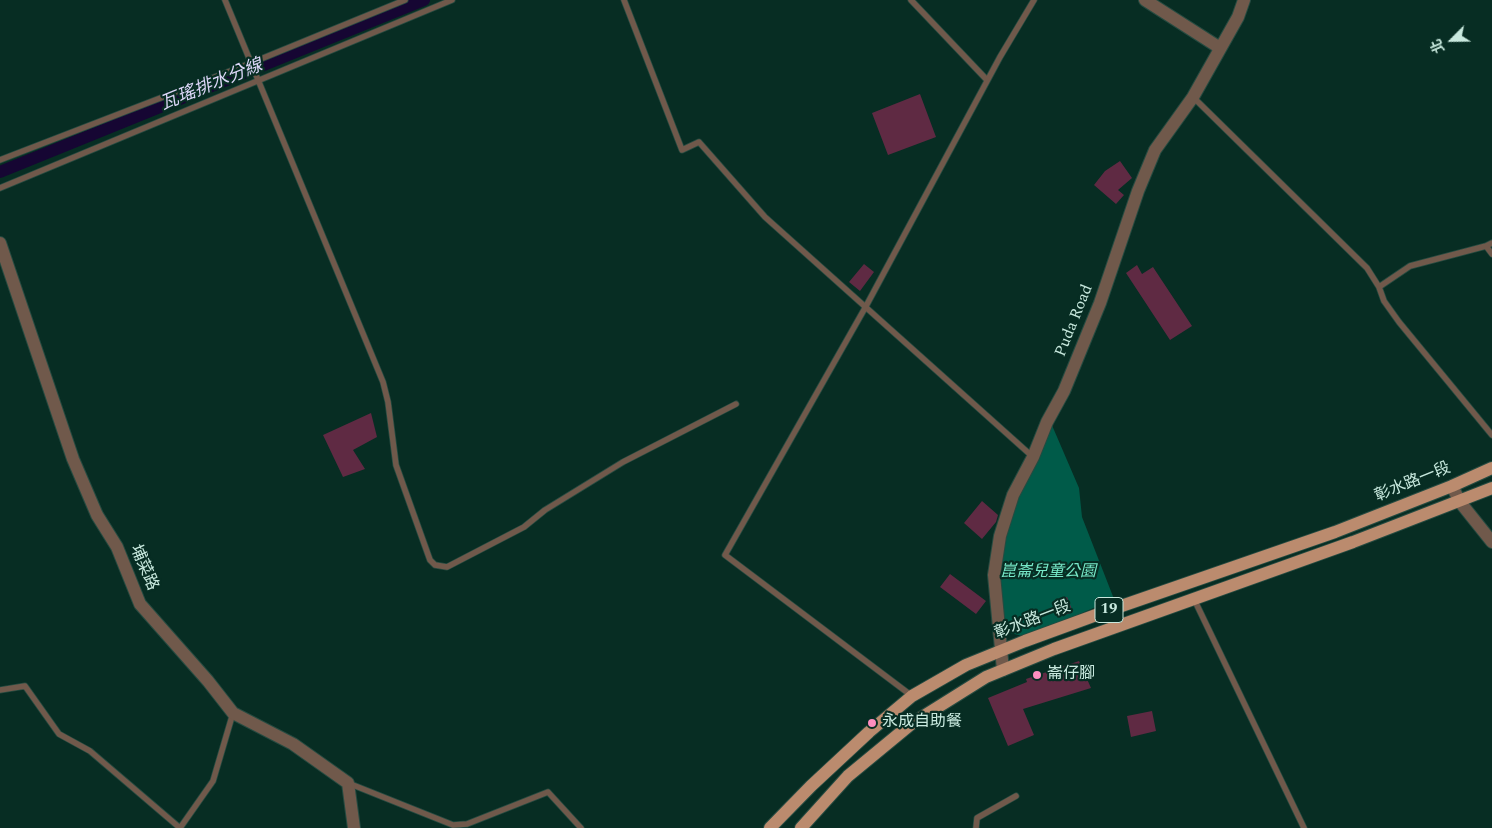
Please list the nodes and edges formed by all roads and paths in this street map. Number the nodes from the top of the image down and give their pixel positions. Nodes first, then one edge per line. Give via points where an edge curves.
1 (225, 0) edge
2 (406, 0) edge
3 (452, 0) edge
4 (624, 0) edge
5 (911, 0) edge
6 (1034, 0) edge
7 (1145, 0) edge
8 (1244, 0) edge
9 (1220, 48) junction
10 (251, 63) junction
11 (987, 80) junction
12 (259, 81) junction
13 (1193, 97) junction
14 (0, 160) edge
15 (0, 188) edge
16 (0, 243) edge
17 (1489, 244) edge
18 (1492, 254) edge
19 (1380, 286) junction
20 (865, 308) junction
21 (736, 404) dead end
22 (1492, 436) edge
23 (1033, 457) junction
24 (1492, 468) edge
25 (1452, 486) junction
26 (1492, 488) edge
27 (1460, 502) junction
28 (1492, 542) edge
29 (1194, 599) junction
30 (1001, 651) junction
31 (1003, 670) junction
32 (0, 690) edge
33 (912, 696) junction
34 (233, 713) junction
35 (856, 744) junction
36 (869, 759) junction
37 (348, 783) junction
38 (1016, 796) dead end
39 (180, 828) edge
40 (354, 828) edge
41 (581, 828) edge
42 (770, 828) edge
43 (801, 828) edge
44 (976, 828) edge
45 (1304, 828) edge

1 - 10 lane
2 - 10 lane
3 - 12 lane
4 - 20 lane via 682,150 699,142 765,217
5 - 11 lane
6 - 11 lane
7 - 9 street
8 - 9 street, Puda Road
9 - 13 street, Puda Road
10 - 12 lane
10 - 14 lane
11 - 20 lane
12 - 15 lane
12 - 21 lane via 382,382 388,402 396,465 430,560 435,565 447,567 524,527 623,462
13 - 19 lane via 1367,268
13 - 23 street, Puda Road via 1155,150 1100,303
16 - 34 street, 埔菜路 via 73,459 97,515 117,547 140,604
17 - 18 lane
17 - 19 lane via 1410,266
19 - 22 lane via 1384,301 1399,322
20 - 23 lane
20 - 33 lane via 725,555
23 - 30 street, Puda Road via 1013,495 1000,536 994,575
24 - 25 main road, 彰水路一段 / 19
25 - 27 street
25 - 30 main road, 彰水路一段 / 19 via 1335,532 1107,610
26 - 27 main road, 彰水路一段 / 19
27 - 28 street
27 - 29 main road, 彰水路一段 / 19
29 - 31 main road, 彰水路一段 / 19
29 - 45 lane
30 - 31 street, Puda Road
30 - 33 main road, 彰水路一段 / 19 via 966,665
31 - 36 main road, 彰水路一段 / 19 via 986,677 912,724
32 - 39 lane via 25,686 59,734 90,751
33 - 35 main road, 彰水路一段 / 19
34 - 37 street, 埔菜路 via 294,744
34 - 39 lane via 213,781
35 - 36 main road
35 - 42 main road, 彰水路一段 / 19
36 - 43 main road, 彰水路一段 / 19 via 848,776
37 - 40 street
37 - 41 lane via 453,825 467,824 548,792
38 - 44 lane via 977,818

